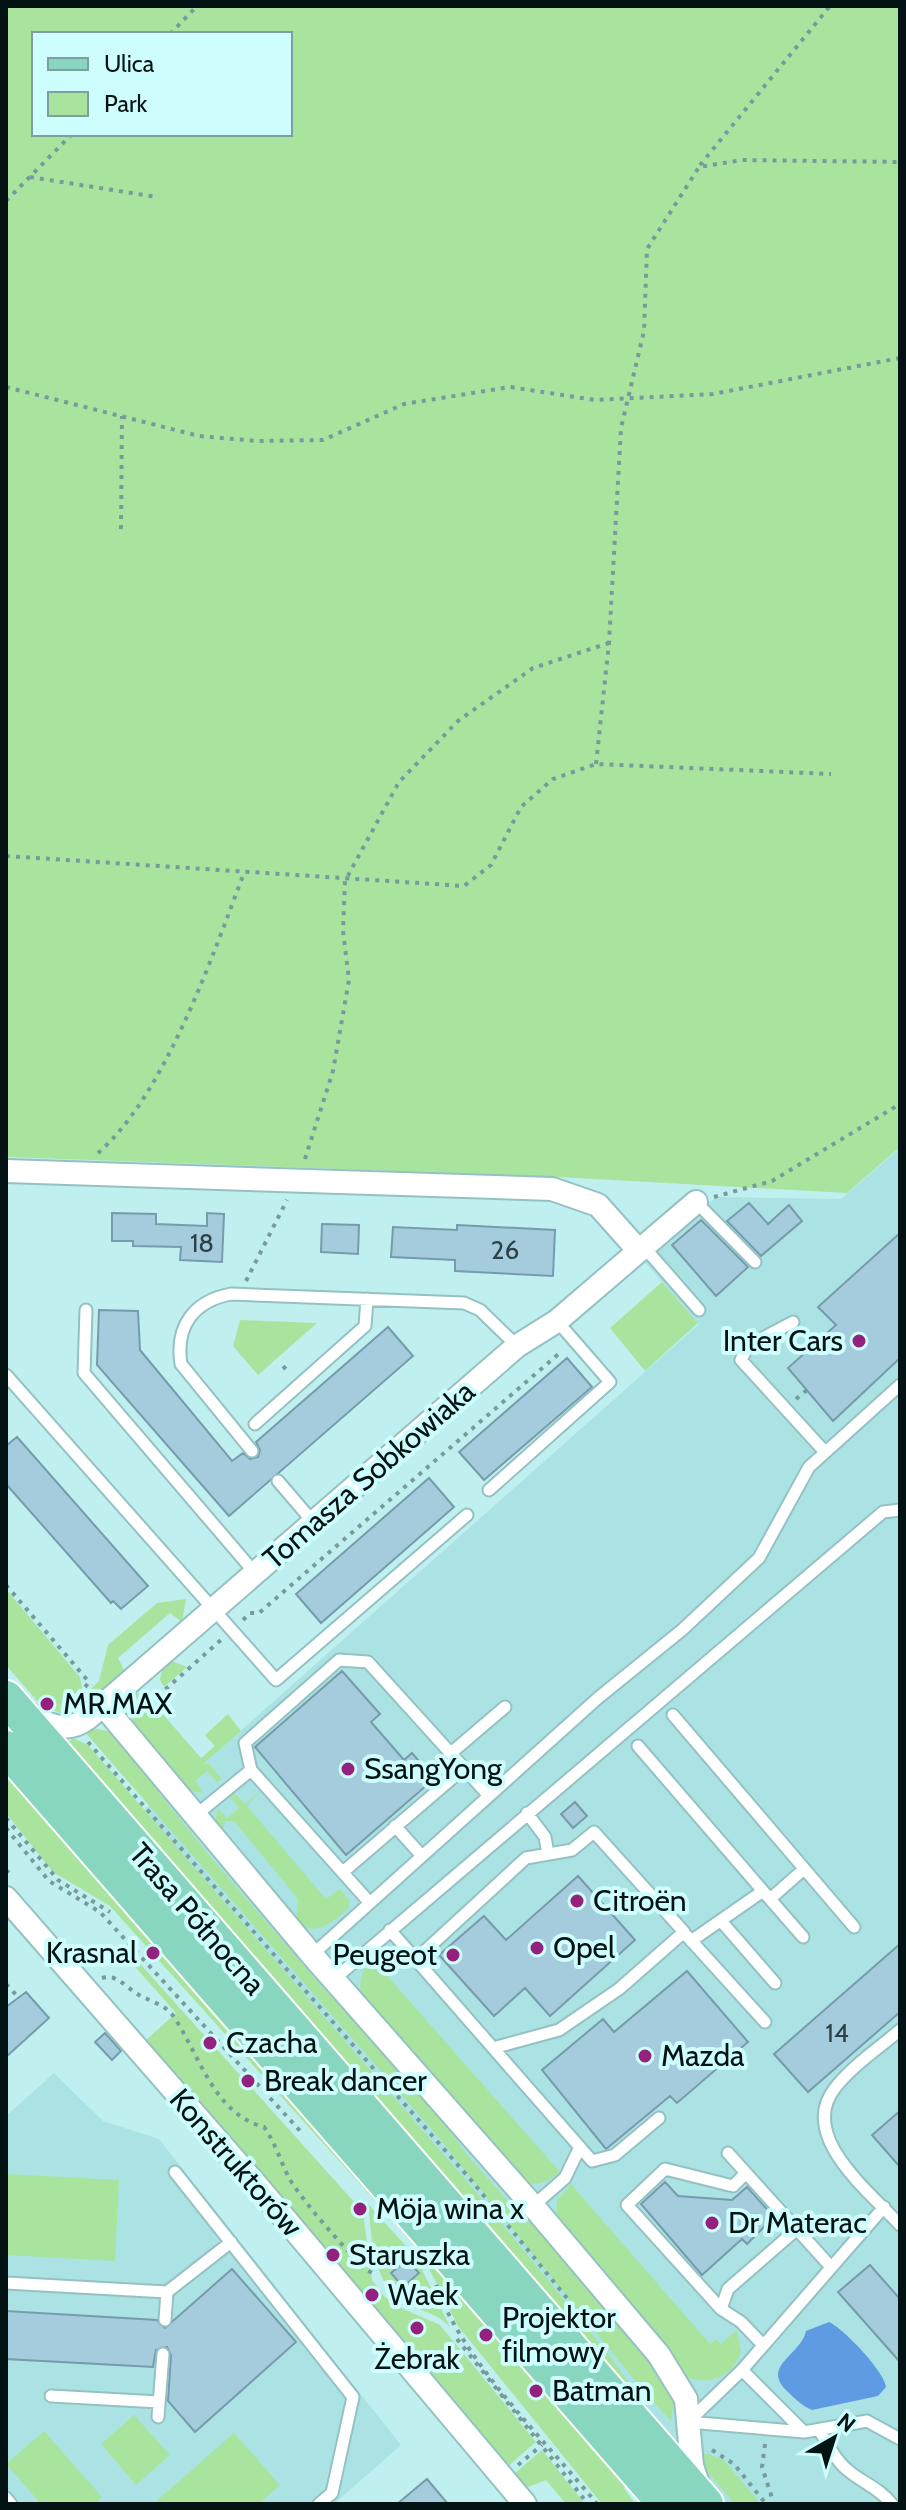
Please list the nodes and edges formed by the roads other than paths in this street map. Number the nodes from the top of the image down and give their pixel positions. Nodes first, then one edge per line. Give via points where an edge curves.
1 (6, 1171) edge
2 (696, 1202) joint
3 (642, 1249) junction
4 (755, 1262) dead end
5 (367, 1299) junction
6 (86, 1310) dead end
7 (699, 1310) dead end
8 (557, 1321) junction
9 (793, 1322) dead end
10 (517, 1346) junction
11 (6, 1375) edge
12 (900, 1385) edge
13 (255, 1424) dead end
14 (252, 1451) dead end
15 (825, 1452) junction
16 (278, 1481) dead end
17 (489, 1490) dead end
18 (900, 1510) edge
19 (467, 1515) dead end
20 (314, 1523) junction
21 (255, 1573) junction
22 (212, 1610) junction
23 (7, 1699) edge
24 (103, 1705) junction
25 (505, 1707) dead end
26 (673, 1715) dead end
27 (638, 1746) dead end
28 (6, 1748) edge
29 (451, 1753) junction
30 (464, 1768) junction
31 (251, 1770) junction
32 (489, 1796) junction
33 (527, 1813) junction
34 (196, 1815) junction
35 (395, 1826) junction
36 (548, 1854) junction
37 (422, 1856) junction
38 (804, 1869) junction
39 (343, 1872) junction
40 (766, 1895) junction
41 (6, 1898) edge
42 (370, 1903) junction
43 (721, 1921) junction
44 (854, 1927) dead end
45 (390, 1930) junction
46 (688, 1936) junction
47 (803, 1937) dead end
48 (312, 1955) junction
49 (415, 1960) junction
50 (333, 1980) junction
51 (775, 1983) dead end
52 (765, 2022) dead end
53 (900, 2030) edge
54 (493, 2048) junction
55 (659, 2118) dead end
56 (580, 2147) junction
57 (728, 2153) dead end
58 (175, 2172) dead end
59 (746, 2173) junction
60 (533, 2206) junction
61 (884, 2207) junction
62 (900, 2225) edge
63 (797, 2229) junction
64 (231, 2242) junction
65 (831, 2267) junction
66 (6, 2283) edge
67 (167, 2292) junction
68 (721, 2309) junction
69 (165, 2320) dead end
70 (763, 2345) junction
71 (163, 2354) dead end
72 (742, 2370) junction
73 (51, 2396) dead end
74 (159, 2402) junction
75 (158, 2417) dead end
76 (819, 2430) junction
77 (688, 2432) junction
78 (804, 2432) junction
79 (900, 2439) edge
80 (6, 2498) edge
81 (705, 2503) edge
82 (11, 2504) edge
83 (319, 2504) edge
84 (525, 2504) edge
85 (665, 2504) edge
86 (892, 2504) edge

1 - 3 street via 552,1189 598,1205
2 - 3 street, Tomasza Sobkowiaka
2 - 4 lane
3 - 7 lane
3 - 8 street, Tomasza Sobkowiaka
5 - 10 lane via 464,1303 480,1310
5 - 13 lane via 365,1326
5 - 14 lane via 242,1295 197,1306 178,1347 181,1364
6 - 21 lane via 84,1373
8 - 10 street, Tomasza Sobkowiaka
8 - 17 lane via 610,1382
9 - 15 lane via 748,1346 741,1360
10 - 20 street, Tomasza Sobkowiaka
11 - 22 lane
12 - 15 lane
15 - 32 lane via 809,1467 759,1558
16 - 20 lane
18 - 33 lane via 883,1512
19 - 22 lane via 276,1680
20 - 21 street, Tomasza Sobkowiaka
21 - 22 street, Tomasza Sobkowiaka
22 - 24 street, Tomasza Sobkowiaka
23 - 24 street, Tomasza Sobkowiaka via 47,1724 76,1726
23 - 81 main road, Trasa Północna
24 - 34 street, Trasa Północna
25 - 29 lane
26 - 38 lane
27 - 40 lane
28 - 85 main road, Trasa Północna
29 - 30 lane
29 - 31 lane via 368,1662 339,1660 245,1743
30 - 32 lane
30 - 35 lane
31 - 34 lane
31 - 39 lane
32 - 37 lane
33 - 36 lane via 545,1837
33 - 45 lane
34 - 48 street, Trasa Północna
35 - 37 lane
35 - 39 lane
36 - 46 lane via 572,1850 594,1832
36 - 49 lane via 526,1858
37 - 42 lane
38 - 40 lane
38 - 44 lane
39 - 42 lane
40 - 43 lane
40 - 47 lane
41 - 84 street, Konstruktorów
42 - 48 lane
43 - 46 lane
43 - 51 lane
45 - 49 lane
45 - 50 lane
46 - 52 lane
46 - 54 lane via 559,2030
48 - 50 street, Trasa Północna
49 - 54 lane
50 - 60 street, Trasa Północna
53 - 61 lane via 835,2088 822,2121 826,2140
54 - 56 lane
55 - 56 lane via 615,2155 592,2161
56 - 60 lane via 565,2178
57 - 59 lane
58 - 64 lane
59 - 63 lane
59 - 68 lane via 733,2186 665,2169 627,2205
60 - 77 street, Trasa Północna via 659,2355 686,2399
61 - 62 lane
61 - 65 lane
63 - 65 lane
63 - 68 lane via 728,2289
64 - 67 lane
64 - 83 lane via 353,2397 332,2493
65 - 70 lane
66 - 67 lane
67 - 69 lane
68 - 70 lane
70 - 72 lane
71 - 74 lane
72 - 77 lane
72 - 78 lane
73 - 74 lane
74 - 75 lane
76 - 78 lane
76 - 79 lane via 867,2421
76 - 86 lane via 850,2473 871,2483
77 - 78 lane
77 - 81 street, Trasa Północna via 692,2466
80 - 82 lane

